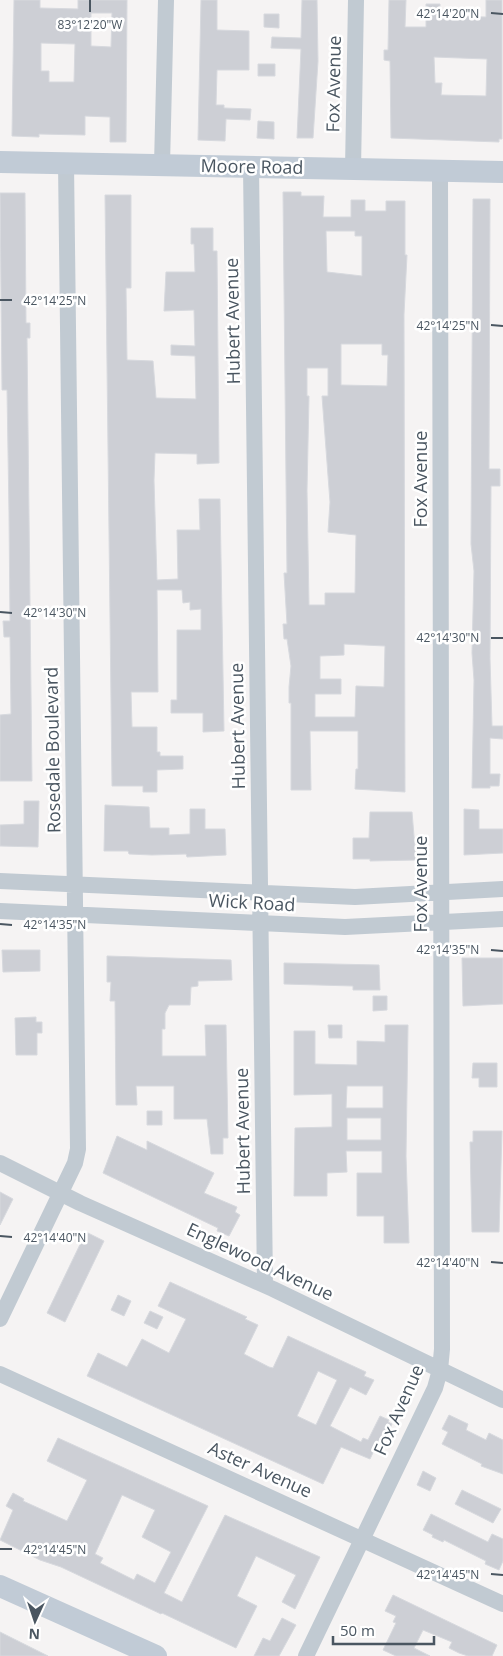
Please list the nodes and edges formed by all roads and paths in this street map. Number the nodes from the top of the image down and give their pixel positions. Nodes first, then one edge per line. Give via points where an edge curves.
1 (166, 0) edge
2 (356, 0) edge
3 (0, 162) edge
4 (66, 163) junction
5 (162, 165) junction
6 (251, 167) junction
7 (353, 169) junction
8 (440, 171) junction
9 (503, 172) edge
10 (0, 881) edge
11 (75, 884) junction
12 (503, 889) edge
13 (260, 892) junction
14 (441, 893) junction
15 (0, 911) edge
16 (75, 915) junction
17 (503, 920) edge
18 (260, 923) junction
19 (441, 923) junction
20 (0, 1164) edge
21 (61, 1193) junction
22 (265, 1285) junction
23 (0, 1319) edge
24 (440, 1370) junction
25 (0, 1374) edge
26 (503, 1400) edge
27 (362, 1539) junction
28 (0, 1586) edge
29 (503, 1604) edge
30 (156, 1656) edge
31 (306, 1656) edge

1 - 5 street
2 - 7 street, Fox Avenue
3 - 4 street, Moore Road
4 - 5 street, Moore Road
4 - 11 street, Rosedale Boulevard
5 - 6 street, Moore Road
6 - 7 street, Moore Road
6 - 13 street, Hubert Avenue
7 - 8 street, Moore Road
8 - 9 street, Moore Road
8 - 14 street, Fox Avenue
10 - 11 street, Wick Road
11 - 13 street, Wick Road
11 - 16 street, Rosedale Boulevard
12 - 14 street, Wick Road
13 - 14 street, Wick Road via 355,897
13 - 18 street, Hubert Avenue
14 - 19 street, Fox Avenue
15 - 16 street, Wick Road
16 - 18 street, Wick Road
16 - 21 street, Rosedale Boulevard via 78,1149
17 - 19 street, Wick Road
18 - 19 street, Wick Road via 344,927
18 - 22 street, Hubert Avenue
19 - 24 street, Fox Avenue
20 - 21 street, Englewood Avenue
21 - 22 street, Englewood Avenue
21 - 23 street, Rosedale Boulevard
22 - 24 street, Englewood Avenue
24 - 26 street, Englewood Avenue
24 - 27 street, Fox Avenue via 435,1388
25 - 27 street, Aster Avenue
27 - 29 street, Aster Avenue
27 - 31 street, Fox Avenue
28 - 30 street

